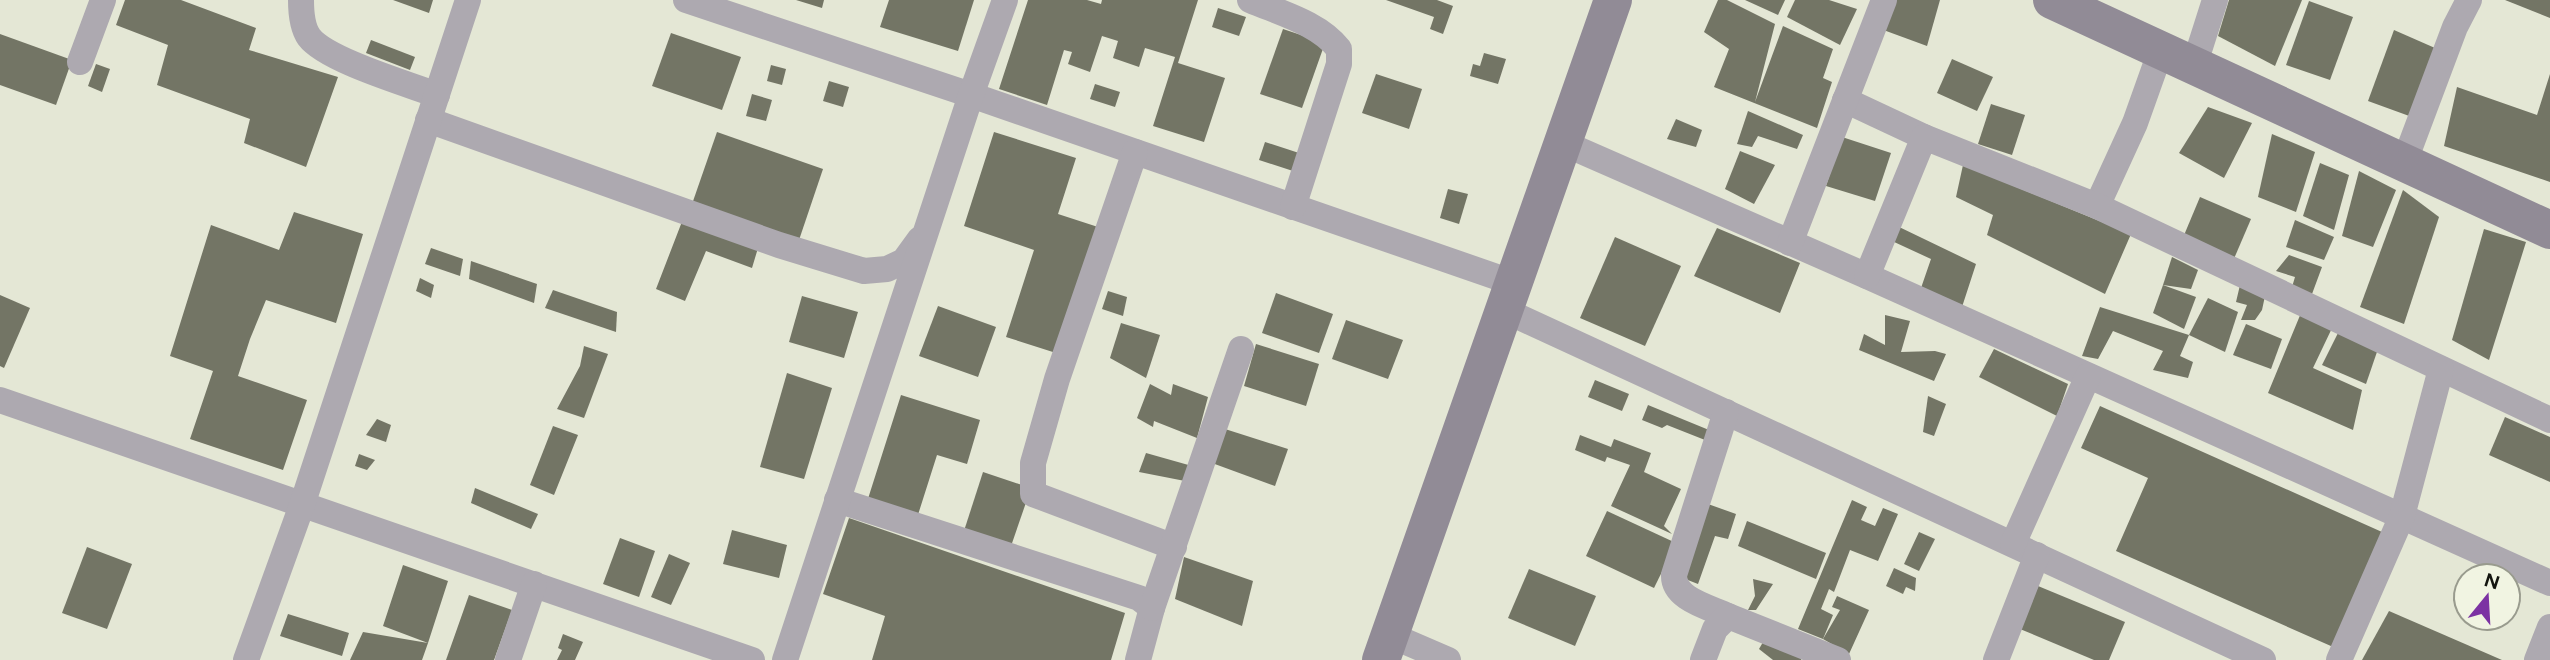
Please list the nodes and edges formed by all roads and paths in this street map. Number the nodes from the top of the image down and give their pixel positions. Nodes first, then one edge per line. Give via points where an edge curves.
1 (103, 0) edge
2 (301, 0) edge
3 (468, 0) edge
4 (686, 0) edge
5 (1005, 0) edge
6 (1250, 0) edge
7 (1613, 0) edge
8 (1884, 0) edge
9 (2052, 0) edge
10 (2215, 0) edge
11 (2469, 0) edge
12 (2177, 58) junction
13 (80, 62) dead end
14 (437, 94) junction
15 (971, 95) junction
16 (1846, 100) junction
17 (428, 120) junction
18 (1924, 137) junction
19 (1563, 143) junction
20 (1135, 152) junction
21 (2404, 163) junction
22 (1293, 206) junction
23 (2097, 206) junction
24 (929, 228) junction
25 (2550, 230) edge
26 (1790, 243) junction
27 (1867, 275) junction
28 (1509, 296) junction
29 (1241, 349) dead end
30 (2441, 369) junction
31 (2088, 376) junction
32 (0, 400) edge
33 (1726, 412) junction
34 (2550, 420) edge
35 (837, 500) junction
36 (302, 505) junction
37 (2402, 516) junction
38 (1174, 547) junction
39 (2025, 549) junction
40 (2550, 583) edge
41 (534, 584) junction
42 (1152, 608) junction
43 (1728, 616) junction
44 (2550, 627) edge
45 (1385, 647) edge
46 (246, 660) edge
47 (508, 660) edge
48 (752, 660) edge
49 (785, 660) edge
50 (1139, 660) edge
51 (1448, 660) edge
52 (1703, 660) edge
53 (1838, 660) edge
54 (1996, 660) edge
55 (2263, 660) edge
56 (2339, 660) edge
57 (2538, 660) edge

1 - 13 street
2 - 14 street via 309,37 343,61
3 - 14 street
4 - 15 street
5 - 15 street
6 - 22 street via 1330,37 1339,49 1339,64
7 - 19 street
8 - 16 street
9 - 12 street
10 - 12 street
11 - 21 street
12 - 21 street
12 - 23 street via 2135,123
14 - 17 street
15 - 20 street
15 - 24 street
16 - 18 street
16 - 26 street
17 - 24 street via 864,271 887,269 904,261
17 - 36 street
18 - 23 street
18 - 27 street
19 - 26 street
19 - 28 street
20 - 22 street
20 - 38 street via 1058,379 1033,463 1033,494
21 - 25 street
22 - 28 street
23 - 30 street
24 - 35 street
26 - 27 street
27 - 31 street
28 - 33 street
28 - 45 street
29 - 38 street
30 - 34 street
30 - 37 street
31 - 37 street
31 - 39 street
32 - 36 street
33 - 39 street
33 - 43 street via 1674,584 1681,593
35 - 42 street via 1139,598
35 - 49 street
36 - 41 street
36 - 46 street
37 - 40 street
37 - 56 street
38 - 42 street
39 - 54 street
39 - 55 street
41 - 47 street
41 - 48 street
42 - 50 street
43 - 52 street via 1715,629
43 - 53 street
44 - 57 street
45 - 51 street

